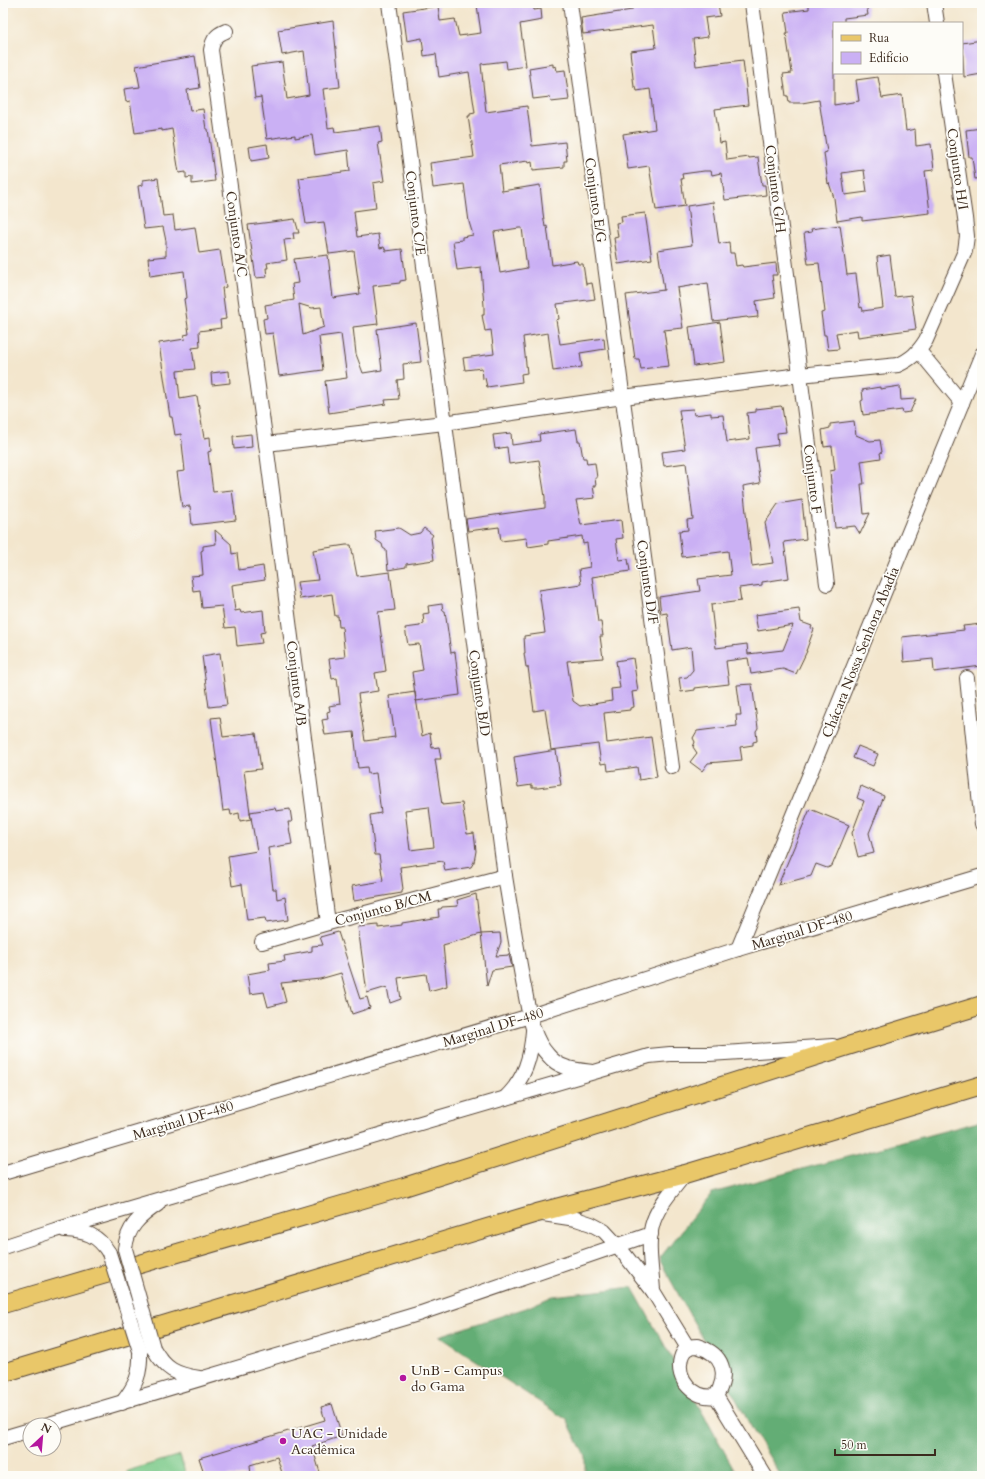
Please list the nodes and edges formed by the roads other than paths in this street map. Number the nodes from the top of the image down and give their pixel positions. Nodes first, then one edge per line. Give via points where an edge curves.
1 (389, 3) edge
2 (570, 3) edge
3 (752, 3) edge
4 (934, 3) edge
5 (937, 22) edge
6 (226, 31) dead end
7 (944, 74) edge
8 (919, 352) junction
9 (982, 354) edge
10 (800, 375) junction
11 (623, 397) junction
12 (962, 403) junction
13 (444, 423) junction
14 (266, 444) junction
15 (827, 584) dead end
16 (967, 678) dead end
17 (672, 767) dead end
18 (982, 824) edge
19 (505, 876) junction
20 (982, 876) edge
21 (328, 923) junction
22 (262, 942) dead end
23 (738, 949) junction
24 (982, 1005) edge
25 (530, 1016) junction
26 (533, 1031) junction
27 (851, 1045) junction
28 (592, 1072) junction
29 (982, 1086) edge
30 (502, 1100) junction
31 (3, 1174) edge
32 (685, 1174) junction
33 (167, 1198) junction
34 (537, 1213) junction
35 (55, 1230) junction
36 (651, 1234) junction
37 (3, 1246) edge
38 (618, 1246) junction
39 (653, 1291) junction
40 (3, 1304) edge
41 (688, 1348) junction
42 (3, 1373) edge
43 (200, 1379) junction
44 (716, 1396) junction
45 (122, 1402) junction
46 (62, 1420) edge
47 (22, 1432) edge
48 (3, 1438) edge
49 (765, 1476) edge

1 - 13 street, Conjunto C/E
2 - 11 street, Conjunto E/G
3 - 10 street, Conjunto G/H
4 - 5 street
6 - 14 street, Conjunto A/C via 213,41 211,50
7 - 8 street, Conjunto H/I via 967,236 965,251
8 - 10 street via 898,365
8 - 12 street
9 - 12 street, Chácara Nossa Senhora Abadia
10 - 11 street
10 - 15 street, Conjunto F
11 - 13 street
11 - 17 street, Conjunto D/F
12 - 23 street, Chácara Nossa Senhora Abadia
13 - 14 street
13 - 19 street, Conjunto B/D
14 - 21 street, Conjunto A/B
16 - 18 street
19 - 21 street, Conjunto B/CM
19 - 25 street, Conjunto B/D
20 - 23 street, Marginal DF-480
21 - 22 street, Conjunto B/CM
23 - 25 street, Marginal DF-480
24 - 27 main road
25 - 26 street, Conjunto B/D
25 - 31 street, Marginal DF-480
26 - 28 street via 542,1048 555,1062 574,1070
26 - 30 street via 526,1069 518,1084
27 - 28 street via 649,1056
27 - 40 main road via 404,1187
28 - 30 street
29 - 32 main road
30 - 33 street
32 - 34 main road
32 - 36 street via 663,1202
33 - 35 street
33 - 43 street, bridge via 134,1223 125,1249 154,1348 168,1368
34 - 38 street via 592,1224 604,1231
34 - 42 main road
35 - 37 street
35 - 45 street, bridge via 93,1235 109,1253 140,1351 137,1379
36 - 38 street
36 - 39 street
38 - 39 street
38 - 43 street via 421,1313
39 - 41 street
41 - 44 street via 704,1348 711,1352 721,1365 724,1376
41 - 44 street via 682,1354 680,1362 683,1379 689,1388 699,1395 709,1398
43 - 45 street
44 - 49 street
45 - 46 street
47 - 48 street

